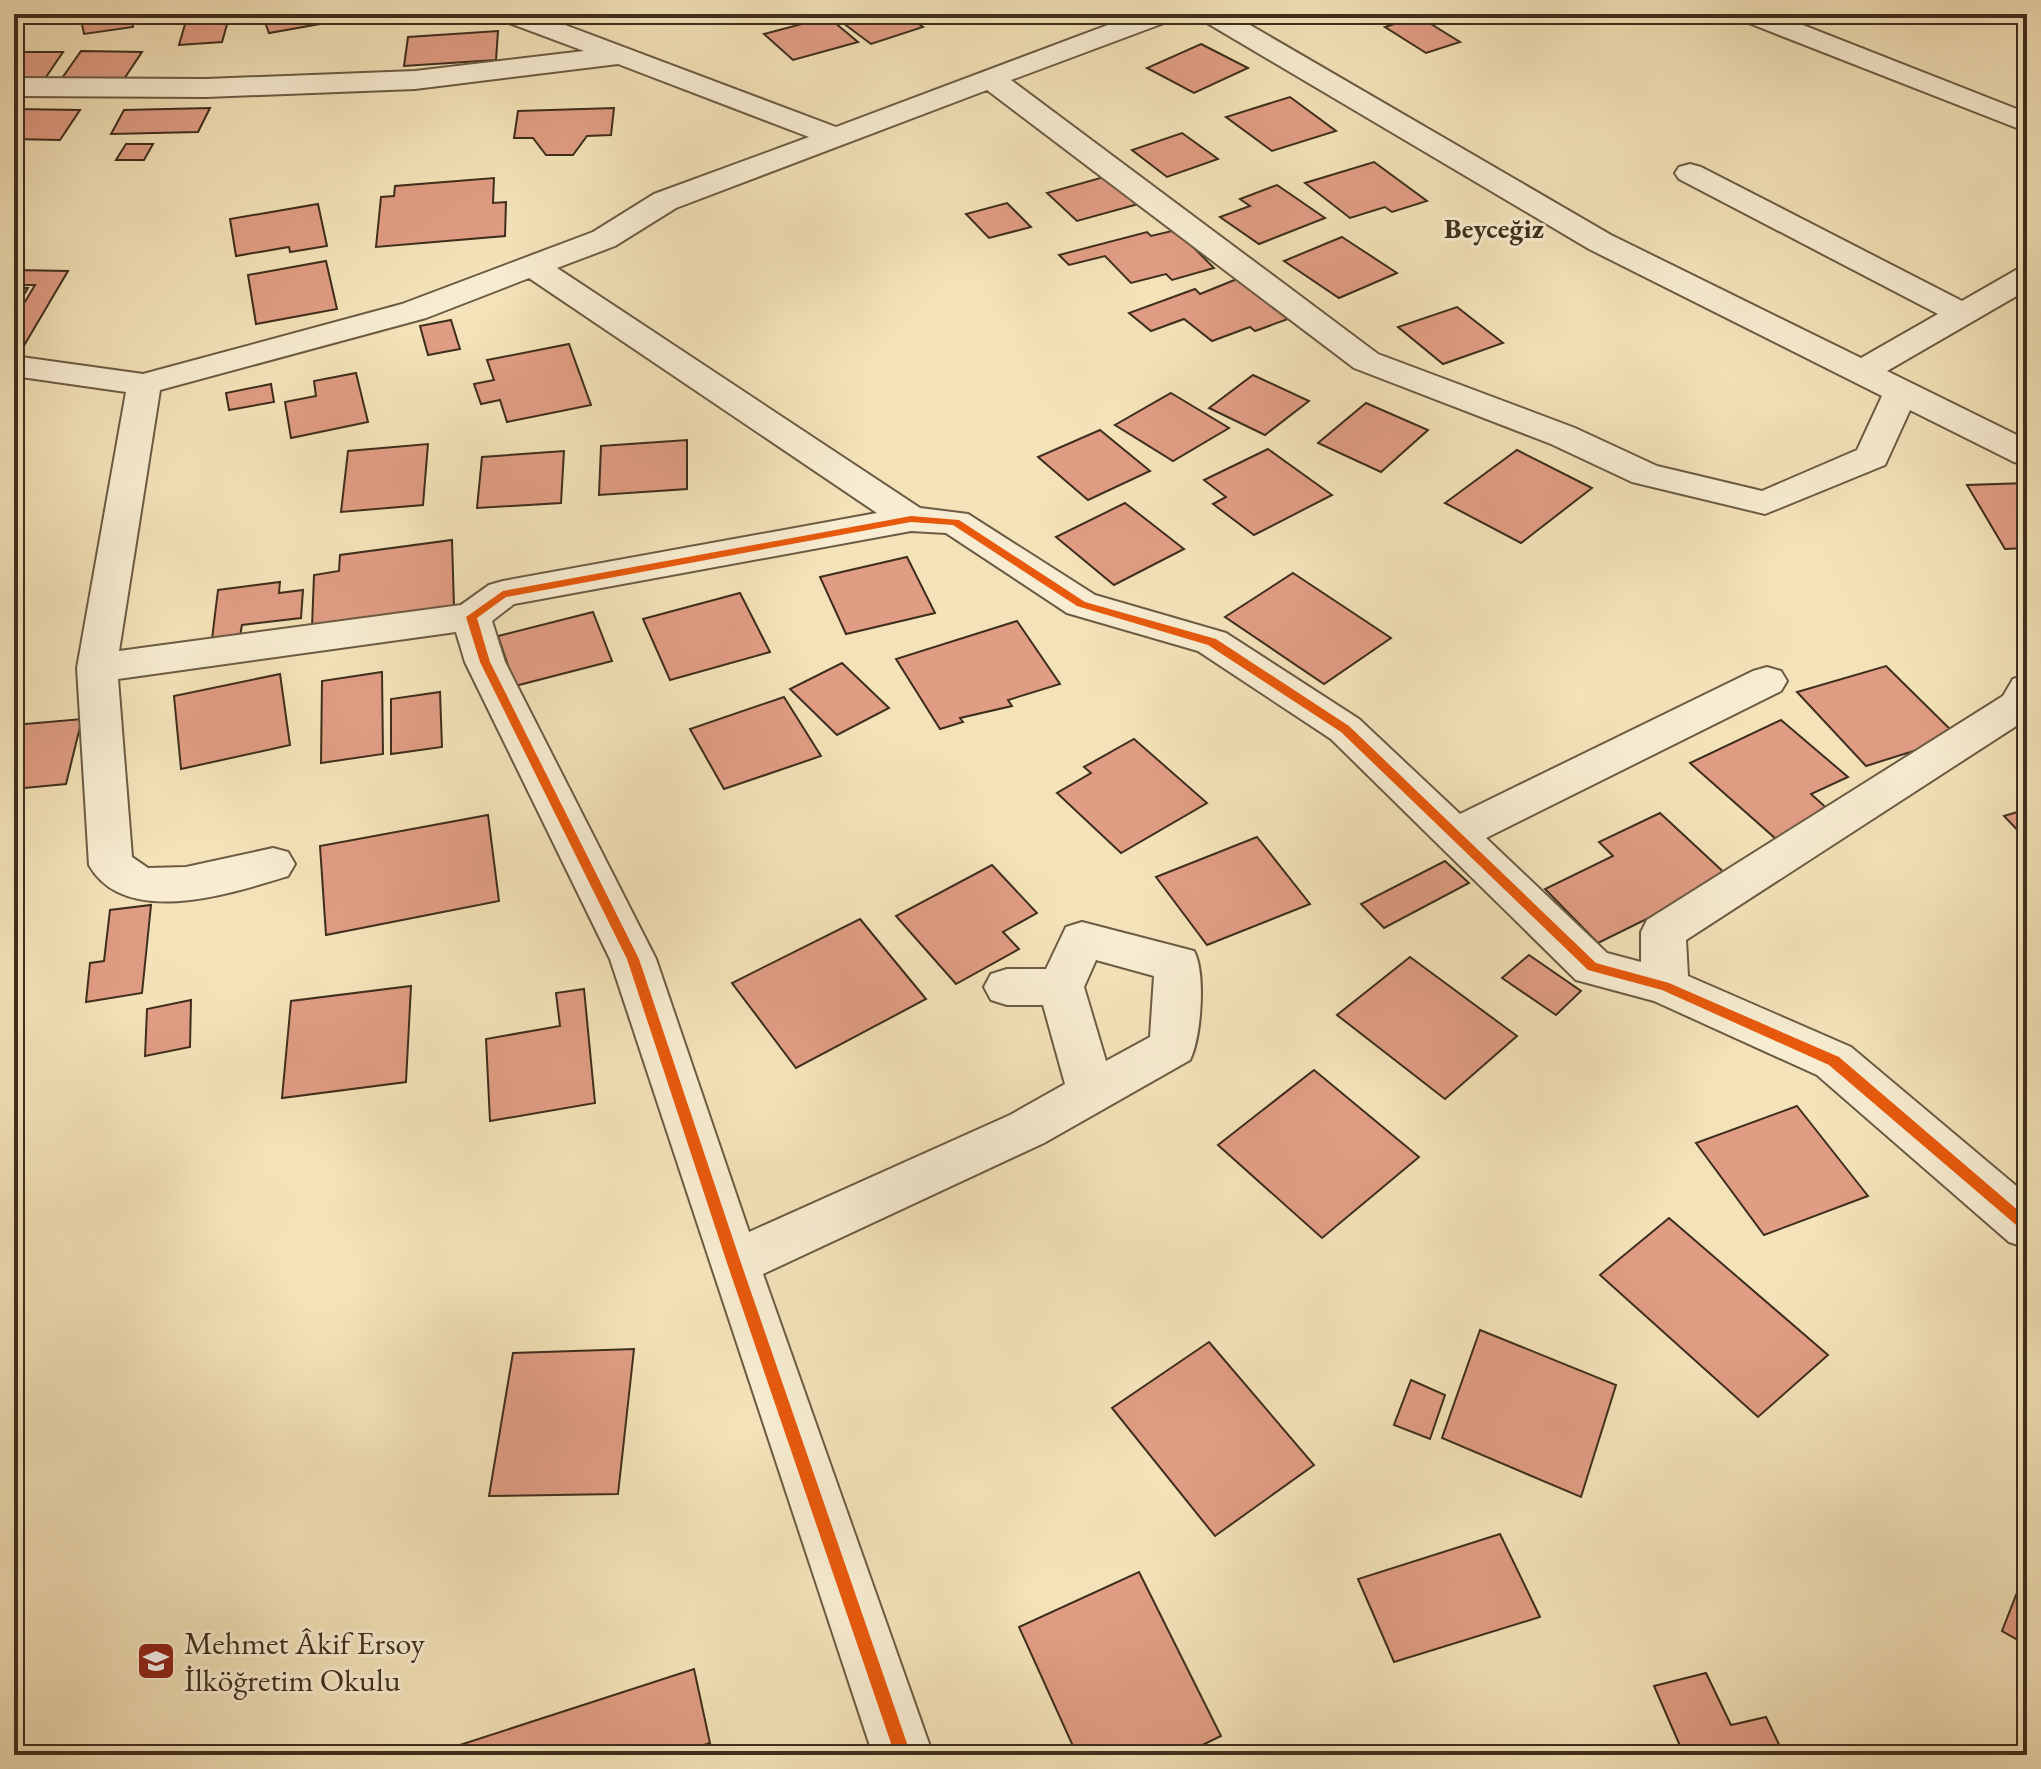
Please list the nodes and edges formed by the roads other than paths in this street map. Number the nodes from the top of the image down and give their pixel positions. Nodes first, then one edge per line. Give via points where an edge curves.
1 (511, 14) edge
2 (1162, 14) edge
3 (1212, 14) edge
4 (1751, 14) edge
5 (623, 55) junction
6 (990, 78) junction
7 (14, 87) edge
8 (2027, 123) edge
9 (834, 136) junction
10 (1690, 173) dead end
11 (532, 266) junction
12 (2027, 277) edge
13 (1960, 313) junction
14 (14, 366) edge
15 (1861, 372) junction
16 (144, 384) junction
17 (1901, 392) junction
18 (2027, 454) edge
19 (911, 519) junction
20 (471, 617) junction
21 (97, 668) junction
22 (1767, 681) dead end
23 (2024, 701) edge
24 (1455, 835) junction
25 (273, 864) dead end
26 (1665, 986) junction
27 (1007, 987) dead end
28 (1061, 987) junction
29 (1091, 1093) junction
30 (2027, 1226) edge
31 (734, 1263) junction
32 (903, 1755) edge

1 - 5 street
2 - 6 street
3 - 15 street via 1600,242
4 - 8 street
5 - 7 street via 415,80 206,88
5 - 9 street
6 - 9 street
6 - 17 street via 1366,361 1563,436 1645,474 1765,503 1872,457
9 - 11 street via 665,201 604,239
10 - 13 street
11 - 16 street via 414,311
11 - 19 street
12 - 13 street
13 - 15 street
14 - 16 street
15 - 17 street
16 - 21 street
17 - 18 street
19 - 20 street via 503,594
19 - 24 street via 955,522 1081,604 1212,642 1345,729
20 - 21 street
20 - 31 street via 485,662 633,959
21 - 25 street via 111,865 140,885 186,884
22 - 24 street
23 - 26 street via 1663,932
24 - 26 street via 1592,967
26 - 30 street via 1834,1061
27 - 28 street
28 - 29 street
28 - 29 street via 1082,939 1178,964 1173,1047
29 - 31 street via 1027,1129
31 - 32 street

